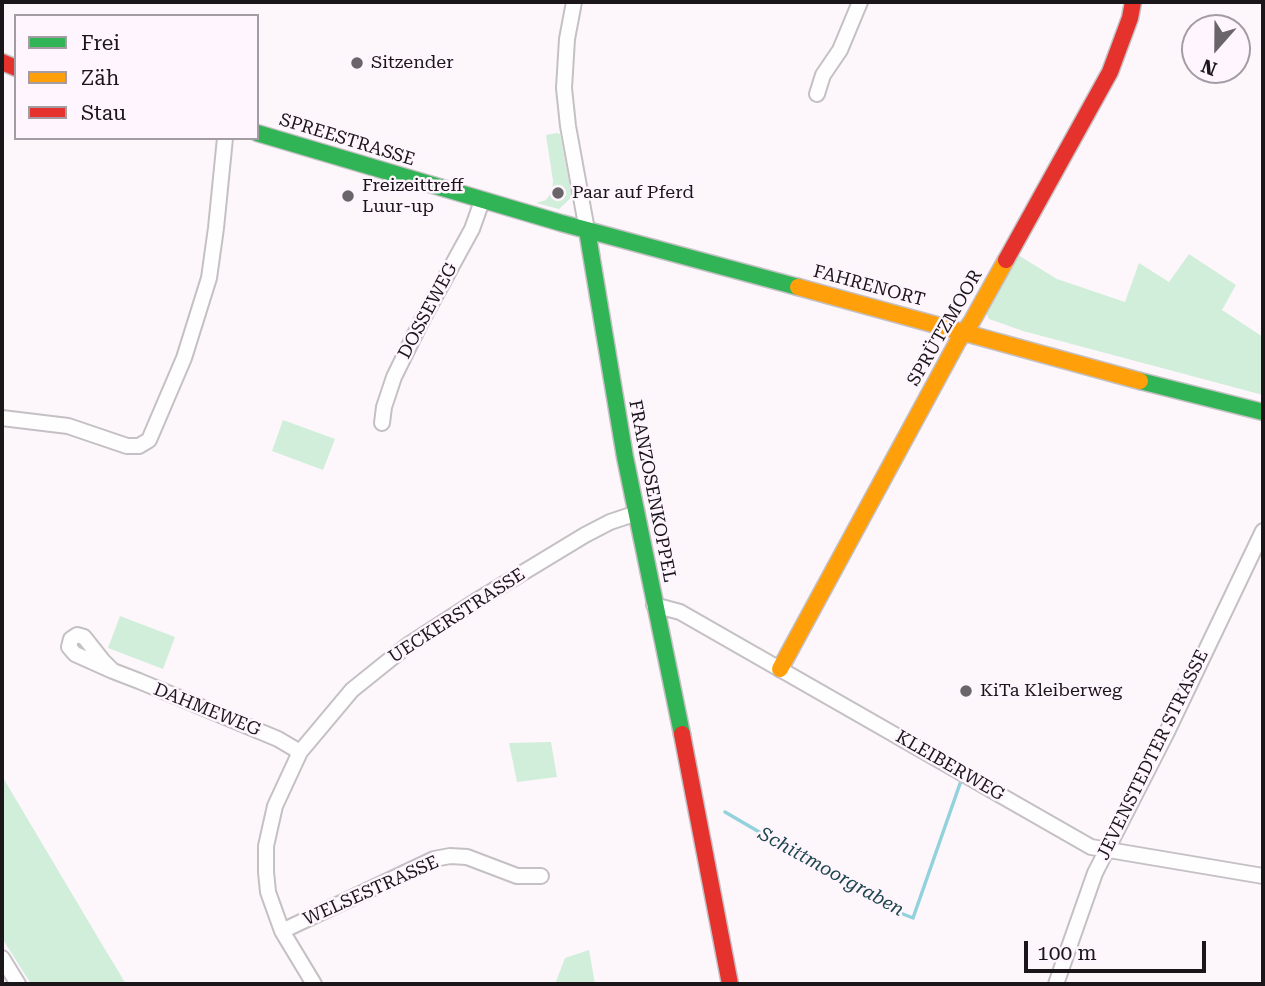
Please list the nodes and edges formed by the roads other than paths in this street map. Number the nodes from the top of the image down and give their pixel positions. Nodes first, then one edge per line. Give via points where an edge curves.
1 (574, 2) edge
2 (860, 2) edge
3 (1133, 2) edge
4 (817, 94) dead end
5 (259, 134) edge
6 (225, 140) edge
7 (482, 201) junction
8 (587, 230) junction
9 (965, 332) junction
10 (1263, 412) edge
11 (2, 418) edge
12 (382, 423) dead end
13 (636, 513) junction
14 (1263, 531) edge
15 (654, 605) junction
16 (780, 669) junction
17 (113, 671) dead end
18 (300, 752) junction
19 (1107, 849) junction
20 (541, 876) dead end
21 (1263, 876) edge
22 (282, 931) junction
23 (2, 958) edge
24 (18, 984) edge
25 (314, 984) edge
26 (730, 984) edge
27 (1056, 984) edge

1 - 8 street, FRANZOSENKOPPEL via 564,88
2 - 4 street
3 - 9 street, SPRÜTZMOOR via 1110,72
5 - 7 street, SPREESTRASSE
6 - 11 street via 209,278 184,358 149,440 127,446 68,426
7 - 8 street, SPREESTRASSE
7 - 12 street, DOSSEWEG via 472,229 394,377
8 - 9 street, FAHRENORT
8 - 13 street, FRANZOSENKOPPEL
9 - 10 street, FAHRENORT
9 - 16 street, SPRÜTZMOOR
13 - 15 street, FRANZOSENKOPPEL
13 - 18 street, UECKERSTRASSE via 585,535 408,645 352,690
14 - 19 street, JEVENSTEDTER STRASSE
15 - 16 street, KLEIBERWEG via 680,612
15 - 26 street, FRANZOSENKOPPEL
16 - 19 street, KLEIBERWEG via 1091,846
17 - 18 street, DAHMEWEG
18 - 22 street, UECKERSTRASSE via 278,797 266,846 268,892
19 - 21 street, KLEIBERWEG
19 - 27 street, JEVENSTEDTER STRASSE
20 - 22 street, WELSESTRASSE via 517,876 467,858 434,859
22 - 25 street, UECKERSTRASSE
23 - 24 street

